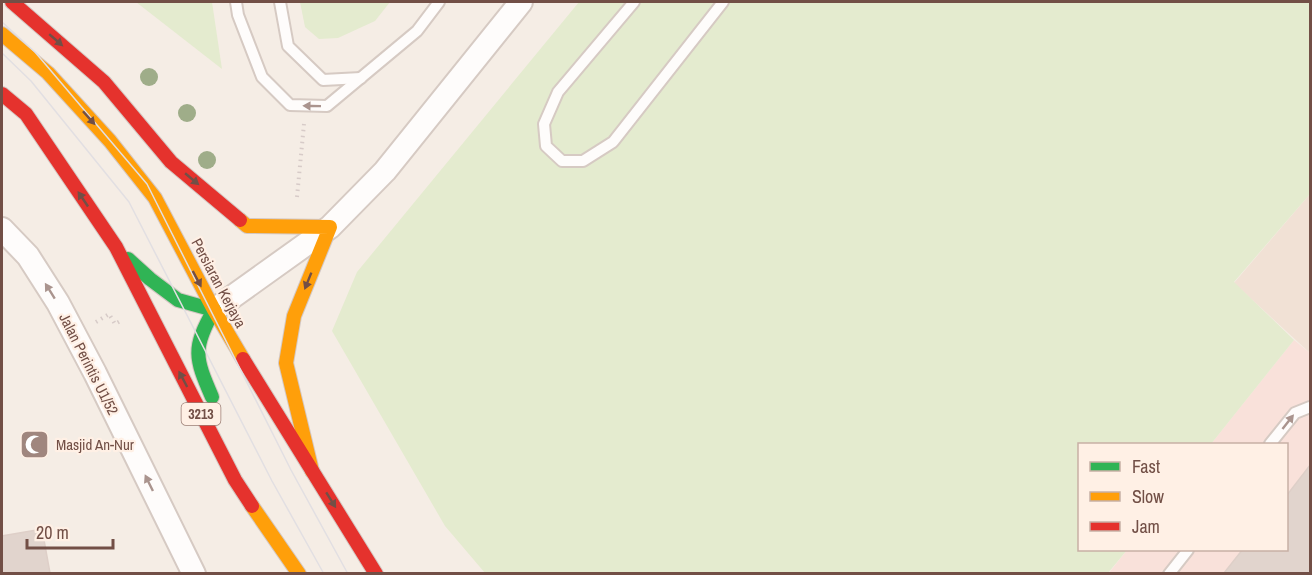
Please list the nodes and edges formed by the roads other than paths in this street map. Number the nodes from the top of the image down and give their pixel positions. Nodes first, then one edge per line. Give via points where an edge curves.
1 (12, 2) edge
2 (236, 2) edge
3 (280, 2) edge
4 (439, 2) edge
5 (521, 2) edge
6 (634, 2) edge
7 (723, 2) edge
8 (2, 34) edge
9 (361, 78) junction
10 (2, 94) edge
11 (330, 227) junction
12 (2, 229) edge
13 (116, 247) junction
14 (214, 310) junction
15 (265, 398) junction
16 (1311, 407) edge
17 (220, 415) dead end
18 (228, 436) dead end
19 (1271, 443) edge
20 (312, 471) junction
21 (303, 483) dead end
22 (255, 510) junction
23 (1186, 551) edge
24 (194, 573) edge
25 (299, 573) edge
26 (376, 573) edge
27 (1169, 573) edge

1 -> 11 main road via 105,82 171,162 247,226
9 -> 2 lane via 327,106 290,105 262,77
3 - 9 lane via 288,46 322,80
4 - 9 lane via 417,31
5 - 11 street via 385,171
6 - 7 lane via 558,92 544,124 546,146 562,161 583,161 613,142
8 -> 14 main road, Persiaran Kerjaya via 48,73 111,141 155,198
13 -> 10 main road, 3213 via 26,114
11 - 14 street
11 -> 20 main road via 294,316 286,363
24 -> 12 street, Jalan Perintis U1/52 via 58,303 28,256
13 - 14 main road via 178,300
22 -> 13 main road, 3213
14 - 15 main road, Persiaran Kerjaya
14 - 17 main road via 199,334 196,361
15 - 20 main road, Persiaran Kerjaya
15 - 21 main road
19 -> 16 lane via 1295,413
18 - 22 main road
20 -> 26 main road, Persiaran Kerjaya
22 - 25 main road, 3213
23 - 27 lane

